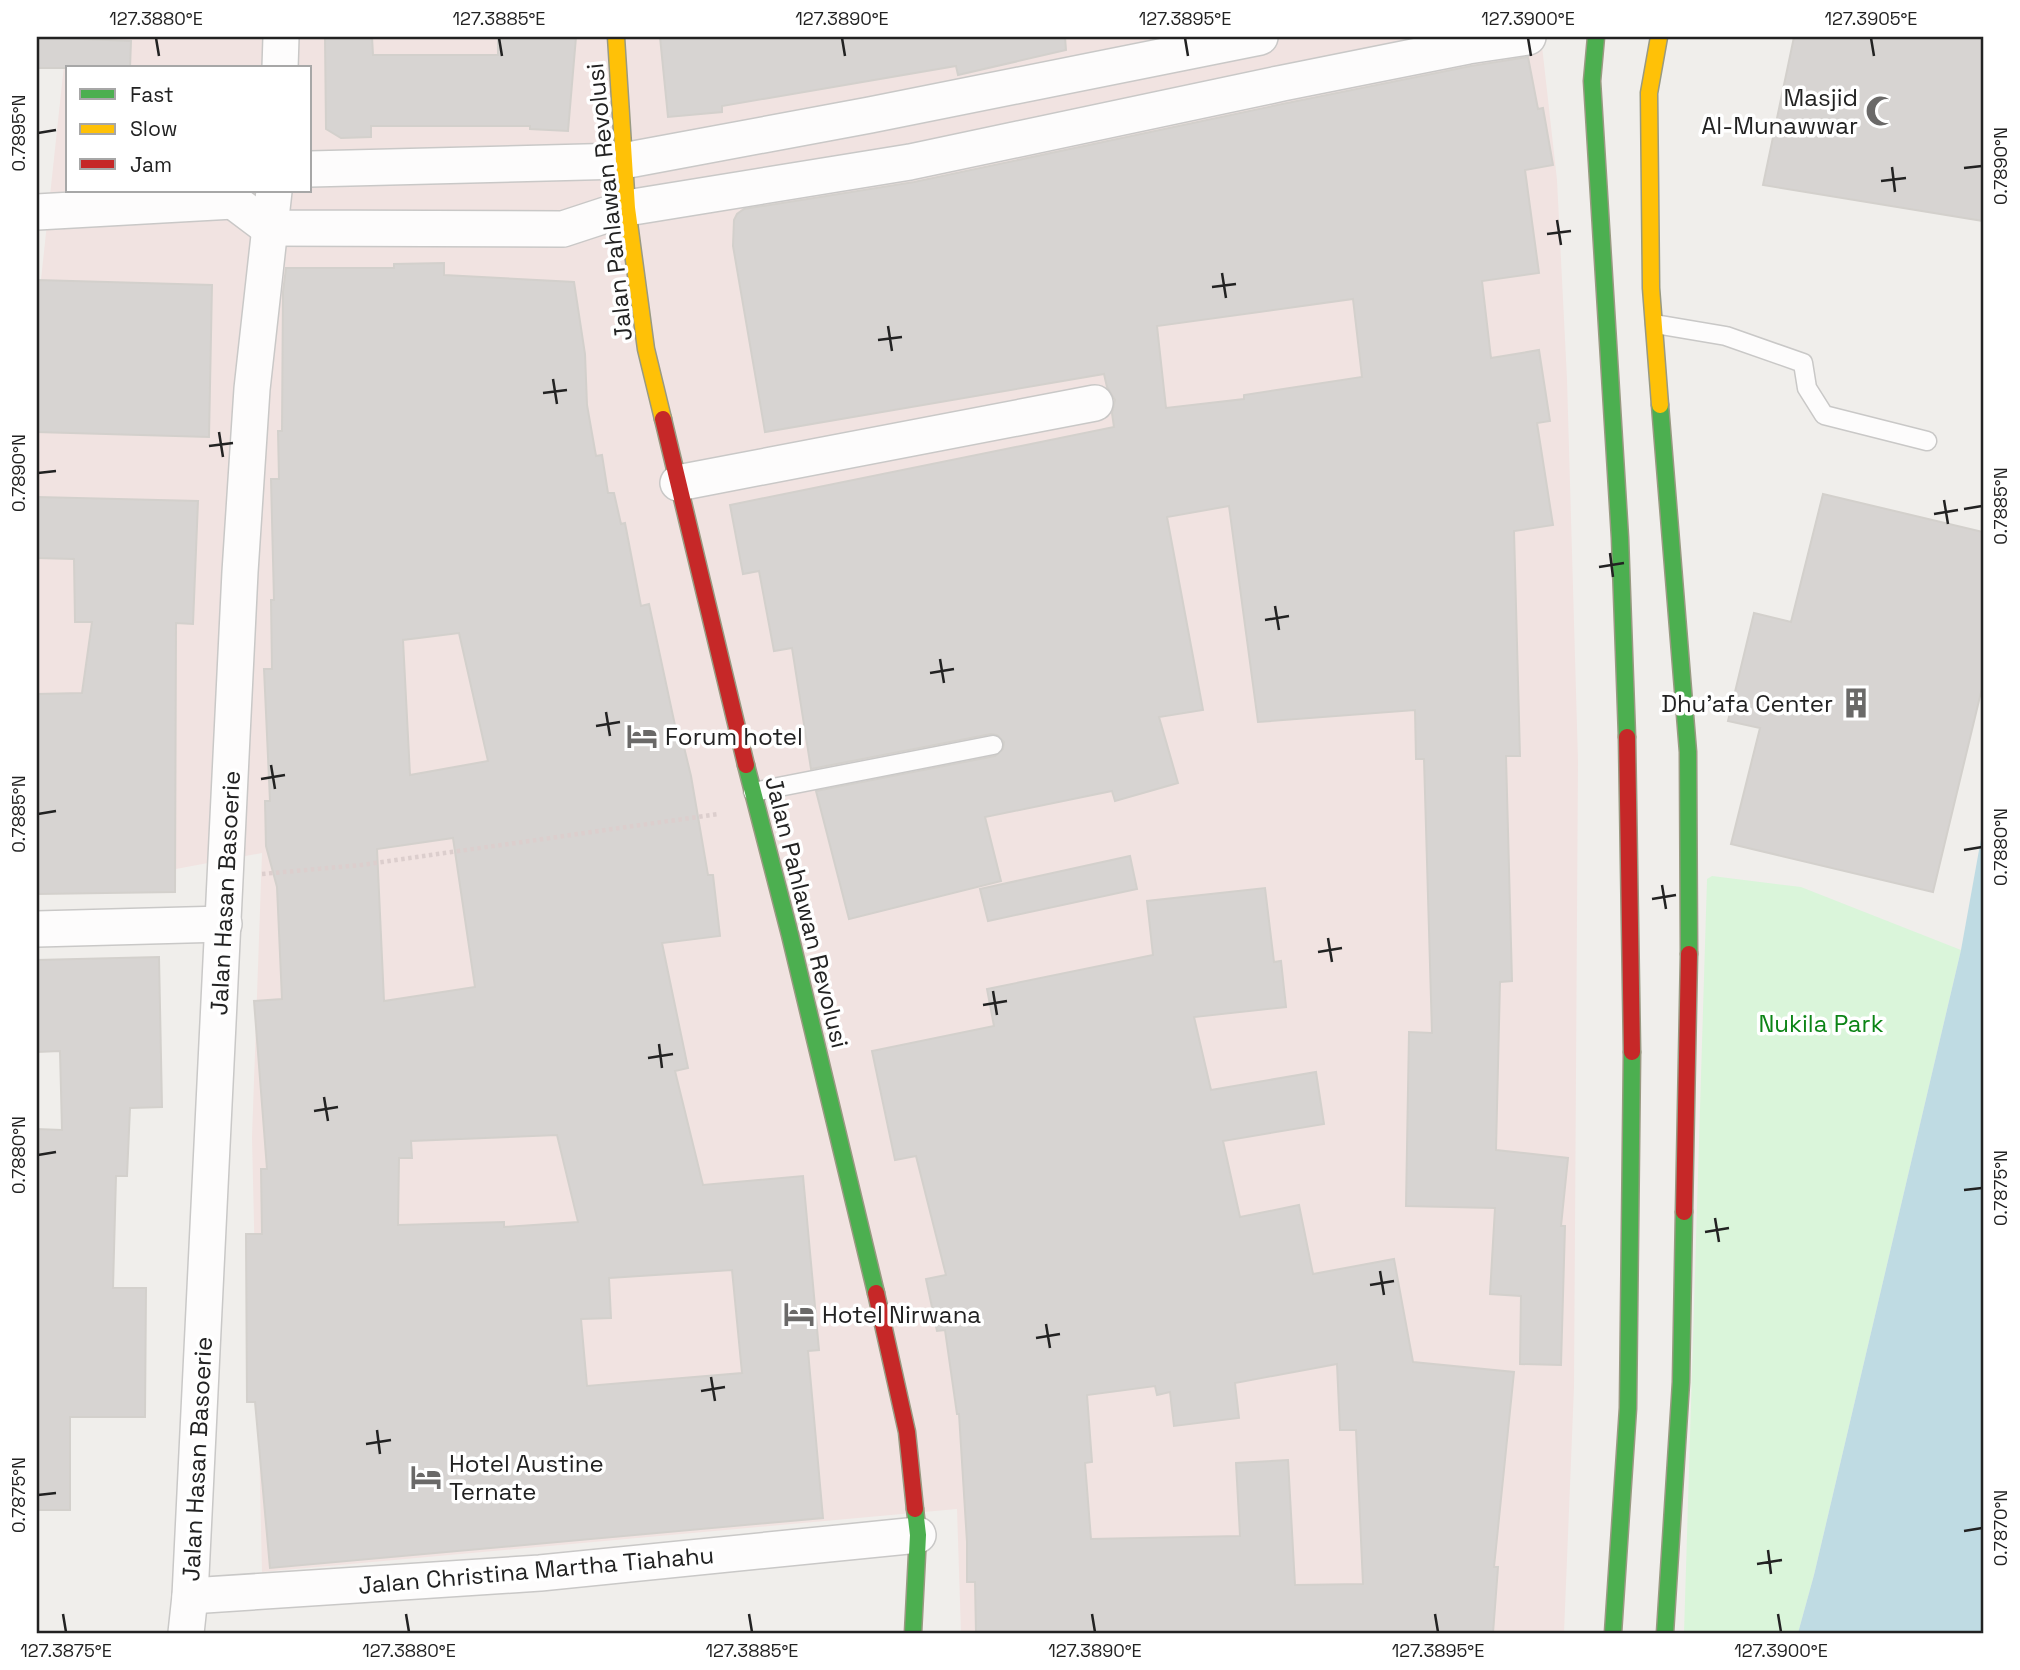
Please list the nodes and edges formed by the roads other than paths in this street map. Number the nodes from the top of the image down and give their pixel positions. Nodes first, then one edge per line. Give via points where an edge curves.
1 (281, 37) edge
2 (616, 37) edge
3 (1260, 37) edge
4 (1528, 37) edge
5 (1597, 37) edge
6 (1659, 37) edge
7 (280, 66) edge
8 (623, 161) junction
9 (312, 169) edge
10 (274, 192) edge
11 (240, 196) edge
12 (627, 208) junction
13 (37, 212) edge
14 (269, 228) junction
15 (1655, 324) junction
16 (1096, 403) dead end
17 (1927, 441) dead end
18 (678, 483) junction
19 (992, 745) dead end
20 (755, 800) junction
21 (225, 924) junction
22 (37, 929) edge
23 (918, 1535) junction
24 (190, 1596) junction
25 (186, 1633) edge
26 (913, 1633) edge
27 (1613, 1633) edge
28 (1665, 1633) edge

1 - 7 street
2 - 8 street, Jalan Pahlawan Revolusi
3 - 8 street
4 - 12 street via 910,162
5 - 27 street via 1592,82 1619,433 1632,1042 1628,1408
6 - 15 street via 1649,93
8 - 9 street
8 - 12 street, Jalan Pahlawan Revolusi
10 - 14 street, Jalan Hasan Basoerie
11 - 13 street
11 - 14 street
12 - 14 street via 563,229
12 - 18 street, Jalan Pahlawan Revolusi via 646,349
14 - 21 street, Jalan Hasan Basoerie via 250,415
15 - 17 lane via 1726,336 1803,363 1807,388 1824,415
15 - 28 street via 1657,427 1688,752 1681,1382
16 - 18 street
18 - 20 street, Jalan Pahlawan Revolusi
19 - 20 lane
20 - 23 street, Jalan Pahlawan Revolusi via 881,1314 907,1432
21 - 22 street
21 - 24 street, Jalan Hasan Basoerie
23 - 24 street, Jalan Christina Martha Tiahahu via 540,1573
23 - 26 street, Jalan Pahlawan Revolusi
24 - 25 street

